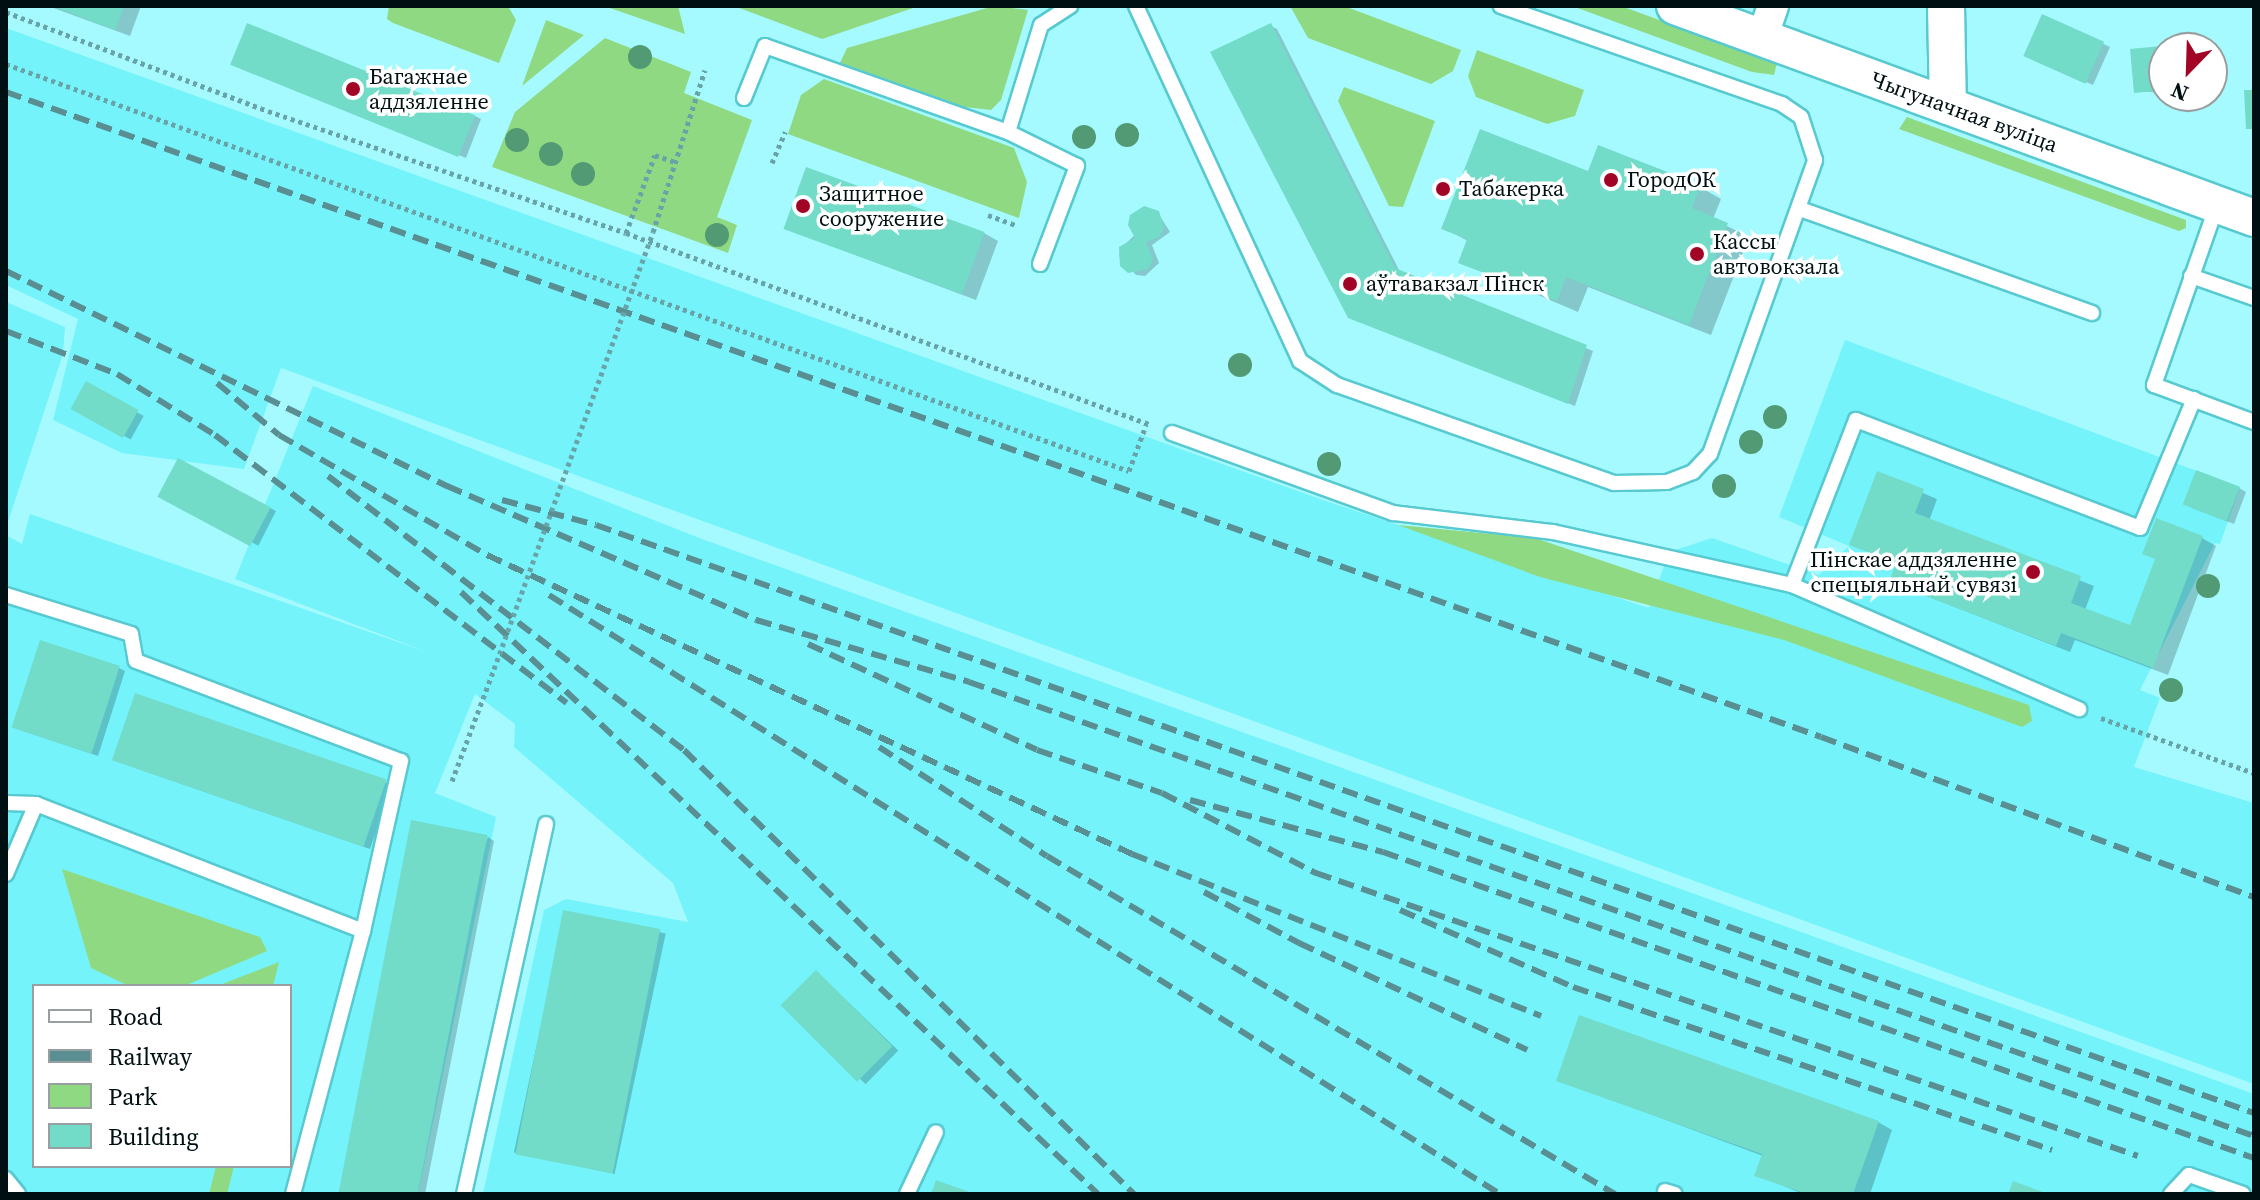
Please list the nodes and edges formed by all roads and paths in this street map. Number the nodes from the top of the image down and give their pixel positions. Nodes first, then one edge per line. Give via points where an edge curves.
1 (1070, 6) edge
2 (1136, 6) edge
3 (1501, 6) edge
4 (1675, 6) edge
5 (1946, 6) edge
6 (6, 12) edge
7 (1768, 22) edge
8 (6, 64) edge
9 (705, 70) dead end
10 (744, 98) dead end
11 (1948, 106) junction
12 (785, 132) dead end
13 (1008, 132) junction
14 (675, 162) junction
15 (772, 163) dead end
16 (2218, 204) junction
17 (1800, 209) junction
18 (988, 215) dead end
19 (2254, 218) edge
20 (1016, 225) dead end
21 (626, 233) junction
22 (1040, 264) dead end
23 (2191, 276) junction
24 (2254, 298) edge
25 (2092, 313) dead end
26 (2194, 399) junction
27 (2254, 422) edge
28 (1147, 423) junction
29 (1172, 433) joint
30 (1792, 585) junction
31 (6, 595) edge
32 (2079, 709) joint
33 (2254, 773) edge
34 (452, 781) dead end
35 (6, 803) edge
36 (36, 804) junction
37 (546, 824) dead end
38 (6, 874) edge
39 (363, 931) junction
40 (936, 1132) dead end
41 (6, 1179) edge
42 (18, 1194) edge
43 (293, 1194) edge
44 (464, 1194) edge
45 (907, 1194) edge
46 (2171, 1194) edge
47 (2243, 1194) edge

1 - 13 lane via 1041,25
2 - 17 lane via 1300,361 1337,385 1614,483 1667,482 1693,472 1710,454
3 - 17 lane via 1782,104 1801,117 1815,160
4 - 7 street, Чыгуначная вуліца
5 - 11 street
6 - 21 path via 268,111
7 - 11 street, Чыгуначная вуліца
8 - 28 path via 1129,471
9 - 14 path
10 - 13 lane via 765,46
11 - 16 street, Чыгуначная вуліца
12 - 15 path
13 - 22 lane via 1077,166
14 - 21 path via 655,155
14 - 34 path, bridge
16 - 19 street, Чыгуначная вуліца
16 - 23 lane
17 - 25 lane
18 - 20 path
21 - 28 path
23 - 24 lane
23 - 26 lane via 2154,385
26 - 27 lane
26 - 30 lane via 2140,528 1856,420
28 - 29 path
29 - 30 lane via 1393,513 1553,532
30 - 32 lane
31 - 39 lane via 131,634 136,661 401,761
32 - 33 path via 2141,737
35 - 36 lane
36 - 38 lane
36 - 39 lane
37 - 44 lane
39 - 43 lane
40 - 45 lane
41 - 42 lane
46 - 47 lane via 2189,1175

